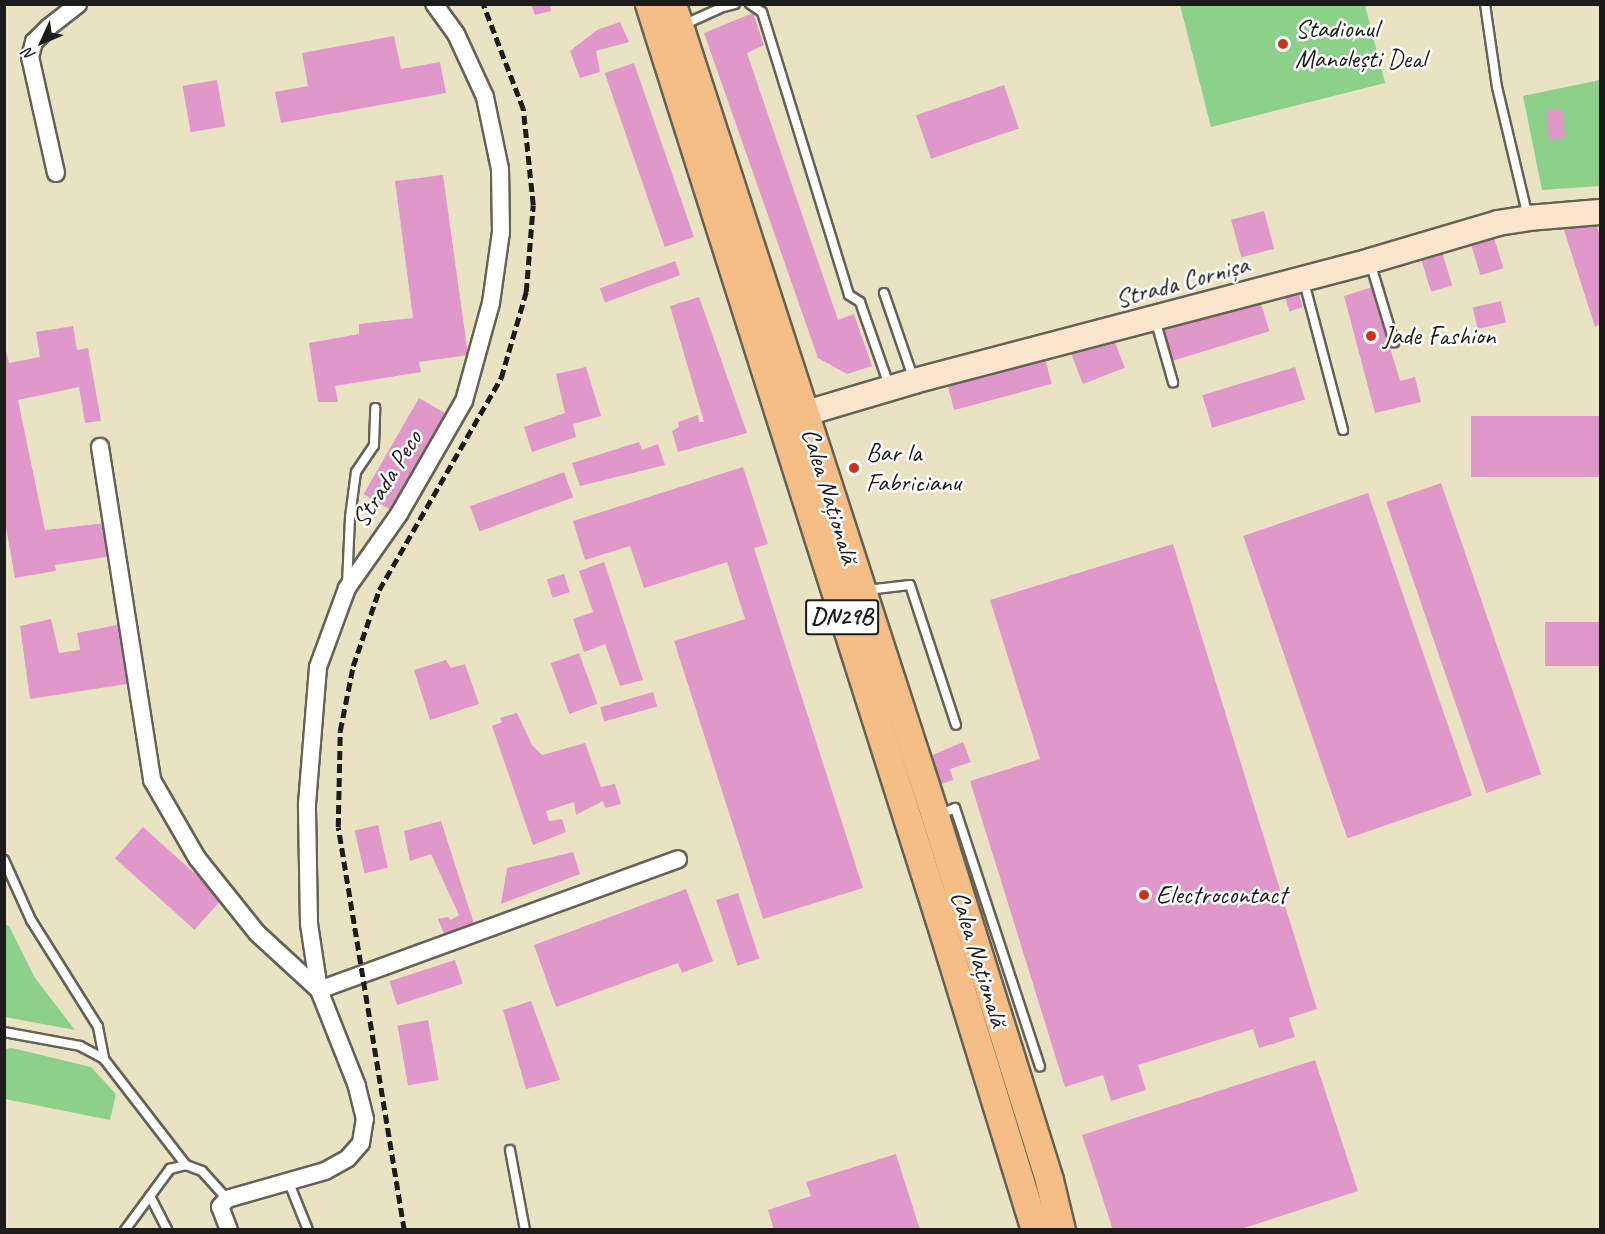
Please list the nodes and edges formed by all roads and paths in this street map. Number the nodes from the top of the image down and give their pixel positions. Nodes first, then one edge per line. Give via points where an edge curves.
1 (78, 4) edge
2 (434, 4) edge
3 (649, 4) edge
4 (735, 4) edge
5 (750, 4) edge
6 (1485, 4) edge
7 (675, 16) edge
8 (56, 173) dead end
9 (1600, 212) edge
10 (1528, 218) junction
11 (1370, 261) junction
12 (1303, 278) junction
13 (884, 293) dead end
14 (1155, 319) junction
15 (1394, 342) dead end
16 (914, 381) junction
17 (1173, 382) dead end
18 (890, 388) junction
19 (375, 408) dead end
20 (793, 417) junction
21 (1343, 430) dead end
22 (100, 447) dead end
23 (347, 588) junction
24 (860, 591) junction
25 (956, 725) dead end
26 (935, 816) junction
27 (678, 859) dead end
28 (4, 860) edge
29 (319, 990) junction
30 (4, 1032) edge
31 (104, 1059) junction
32 (1040, 1066) dead end
33 (510, 1150) dead end
34 (186, 1165) junction
35 (289, 1183) junction
36 (150, 1196) junction
37 (227, 1199) junction
38 (125, 1230) edge
39 (167, 1230) edge
40 (229, 1230) edge
41 (308, 1230) edge
42 (525, 1230) edge
43 (1035, 1230) edge
44 (1061, 1230) edge

1 - 8 street via 34,42 30,57
2 - 23 street, Strada Peco via 456,34 485,97 500,169 500,242 490,303 464,401 399,514
3 - 20 main road, Calea Națională / DN29B
4 - 7 lane
5 - 18 lane via 762,12 849,295 860,302
6 - 10 lane via 1497,87
7 - 20 main road, Calea Națională / DN29B
9 - 10 street, Strada Cornișa
10 - 11 street, Strada Cornișa via 1454,235
11 - 12 street, Strada Cornișa
11 - 15 lane
12 - 14 street, Strada Cornișa
12 - 21 lane
13 - 16 lane
14 - 16 street, Strada Cornișa
14 - 17 lane
16 - 18 street, Strada Cornișa
18 - 20 street, Strada Cornișa
19 - 23 lane via 374,445 356,472
20 - 24 main road, Calea Națională / DN29B
20 - 43 main road, Calea Națională / DN29B
22 - 29 street, Strada Peco via 152,780 197,858 257,933
23 - 29 street, Strada Peco via 318,667 307,804 309,924
24 - 25 lane via 910,585
24 - 26 main road, Calea Națională / DN29B
26 - 32 lane via 955,808
26 - 44 main road, Calea Națională / DN29B
27 - 29 street
28 - 31 lane via 31,920 98,1027
29 - 35 street, Strada Peco via 357,1086 364,1119 361,1143 348,1158 325,1171
30 - 31 lane via 80,1046
31 - 34 lane
33 - 42 lane
34 - 36 lane via 170,1169
34 - 37 lane via 202,1171
35 - 37 street, Strada Peco
35 - 41 lane
36 - 38 lane
36 - 39 lane
37 - 40 street via 220,1207

